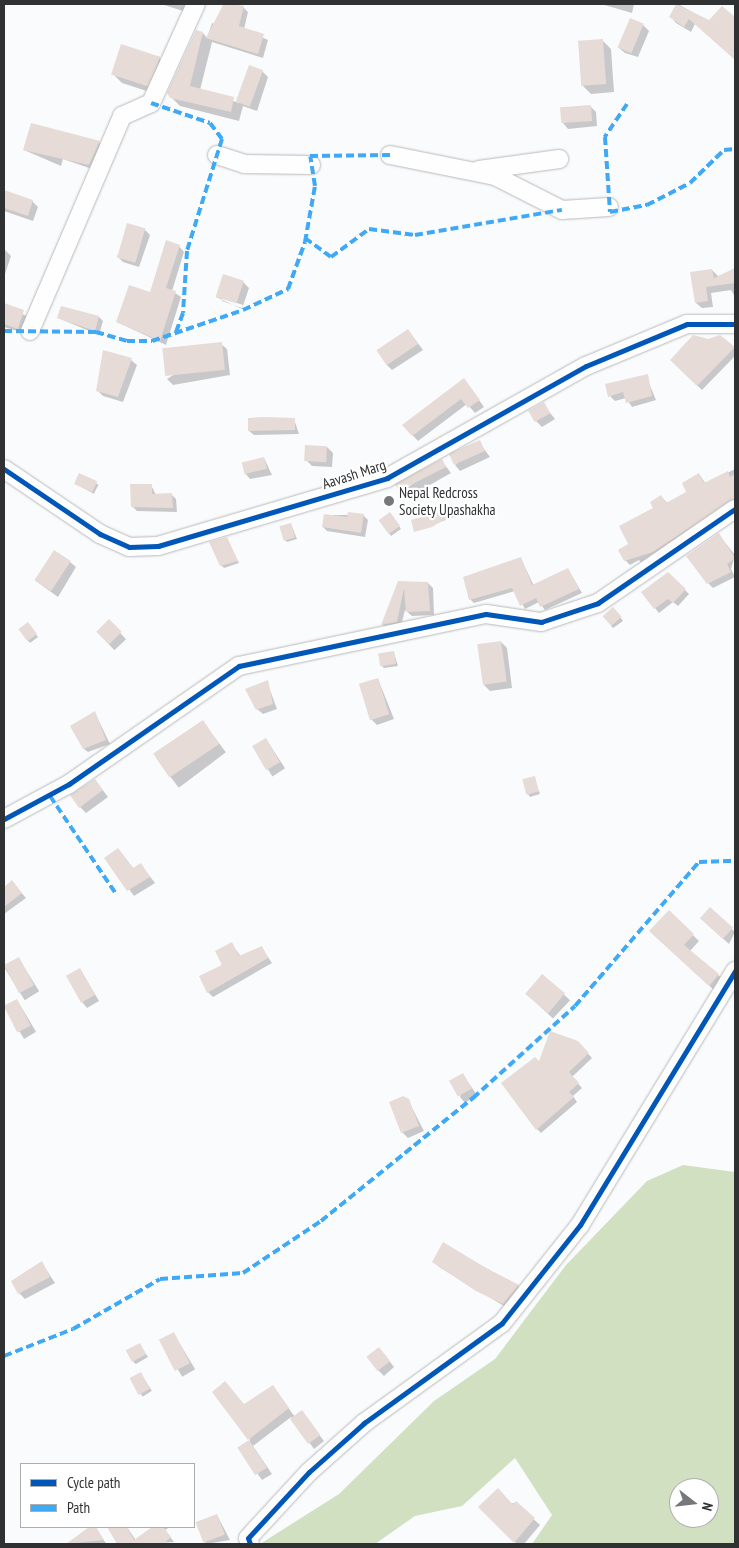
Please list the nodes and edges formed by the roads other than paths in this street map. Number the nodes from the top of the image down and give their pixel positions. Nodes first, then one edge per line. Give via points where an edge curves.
1 (196, 4) edge
2 (217, 155) dead end
3 (390, 155) dead end
4 (559, 159) dead end
5 (311, 165) dead end
6 (477, 171) junction
7 (609, 207) dead end
8 (735, 324) edge
9 (30, 331) dead end
10 (4, 469) edge
11 (735, 509) edge
12 (4, 819) edge
13 (735, 972) edge
14 (250, 1544) edge

1 - 9 street via 151,103 122,116
2 - 5 street via 244,164
3 - 6 street
4 - 6 street
6 - 7 street via 523,187 562,210
8 - 10 street, Aavash Marg via 687,324 586,366 387,478 158,546 129,547 100,534
11 - 12 street via 598,603 541,622 486,614 239,666 69,784
13 - 14 street via 580,1224 502,1323 364,1423 309,1472 248,1538

